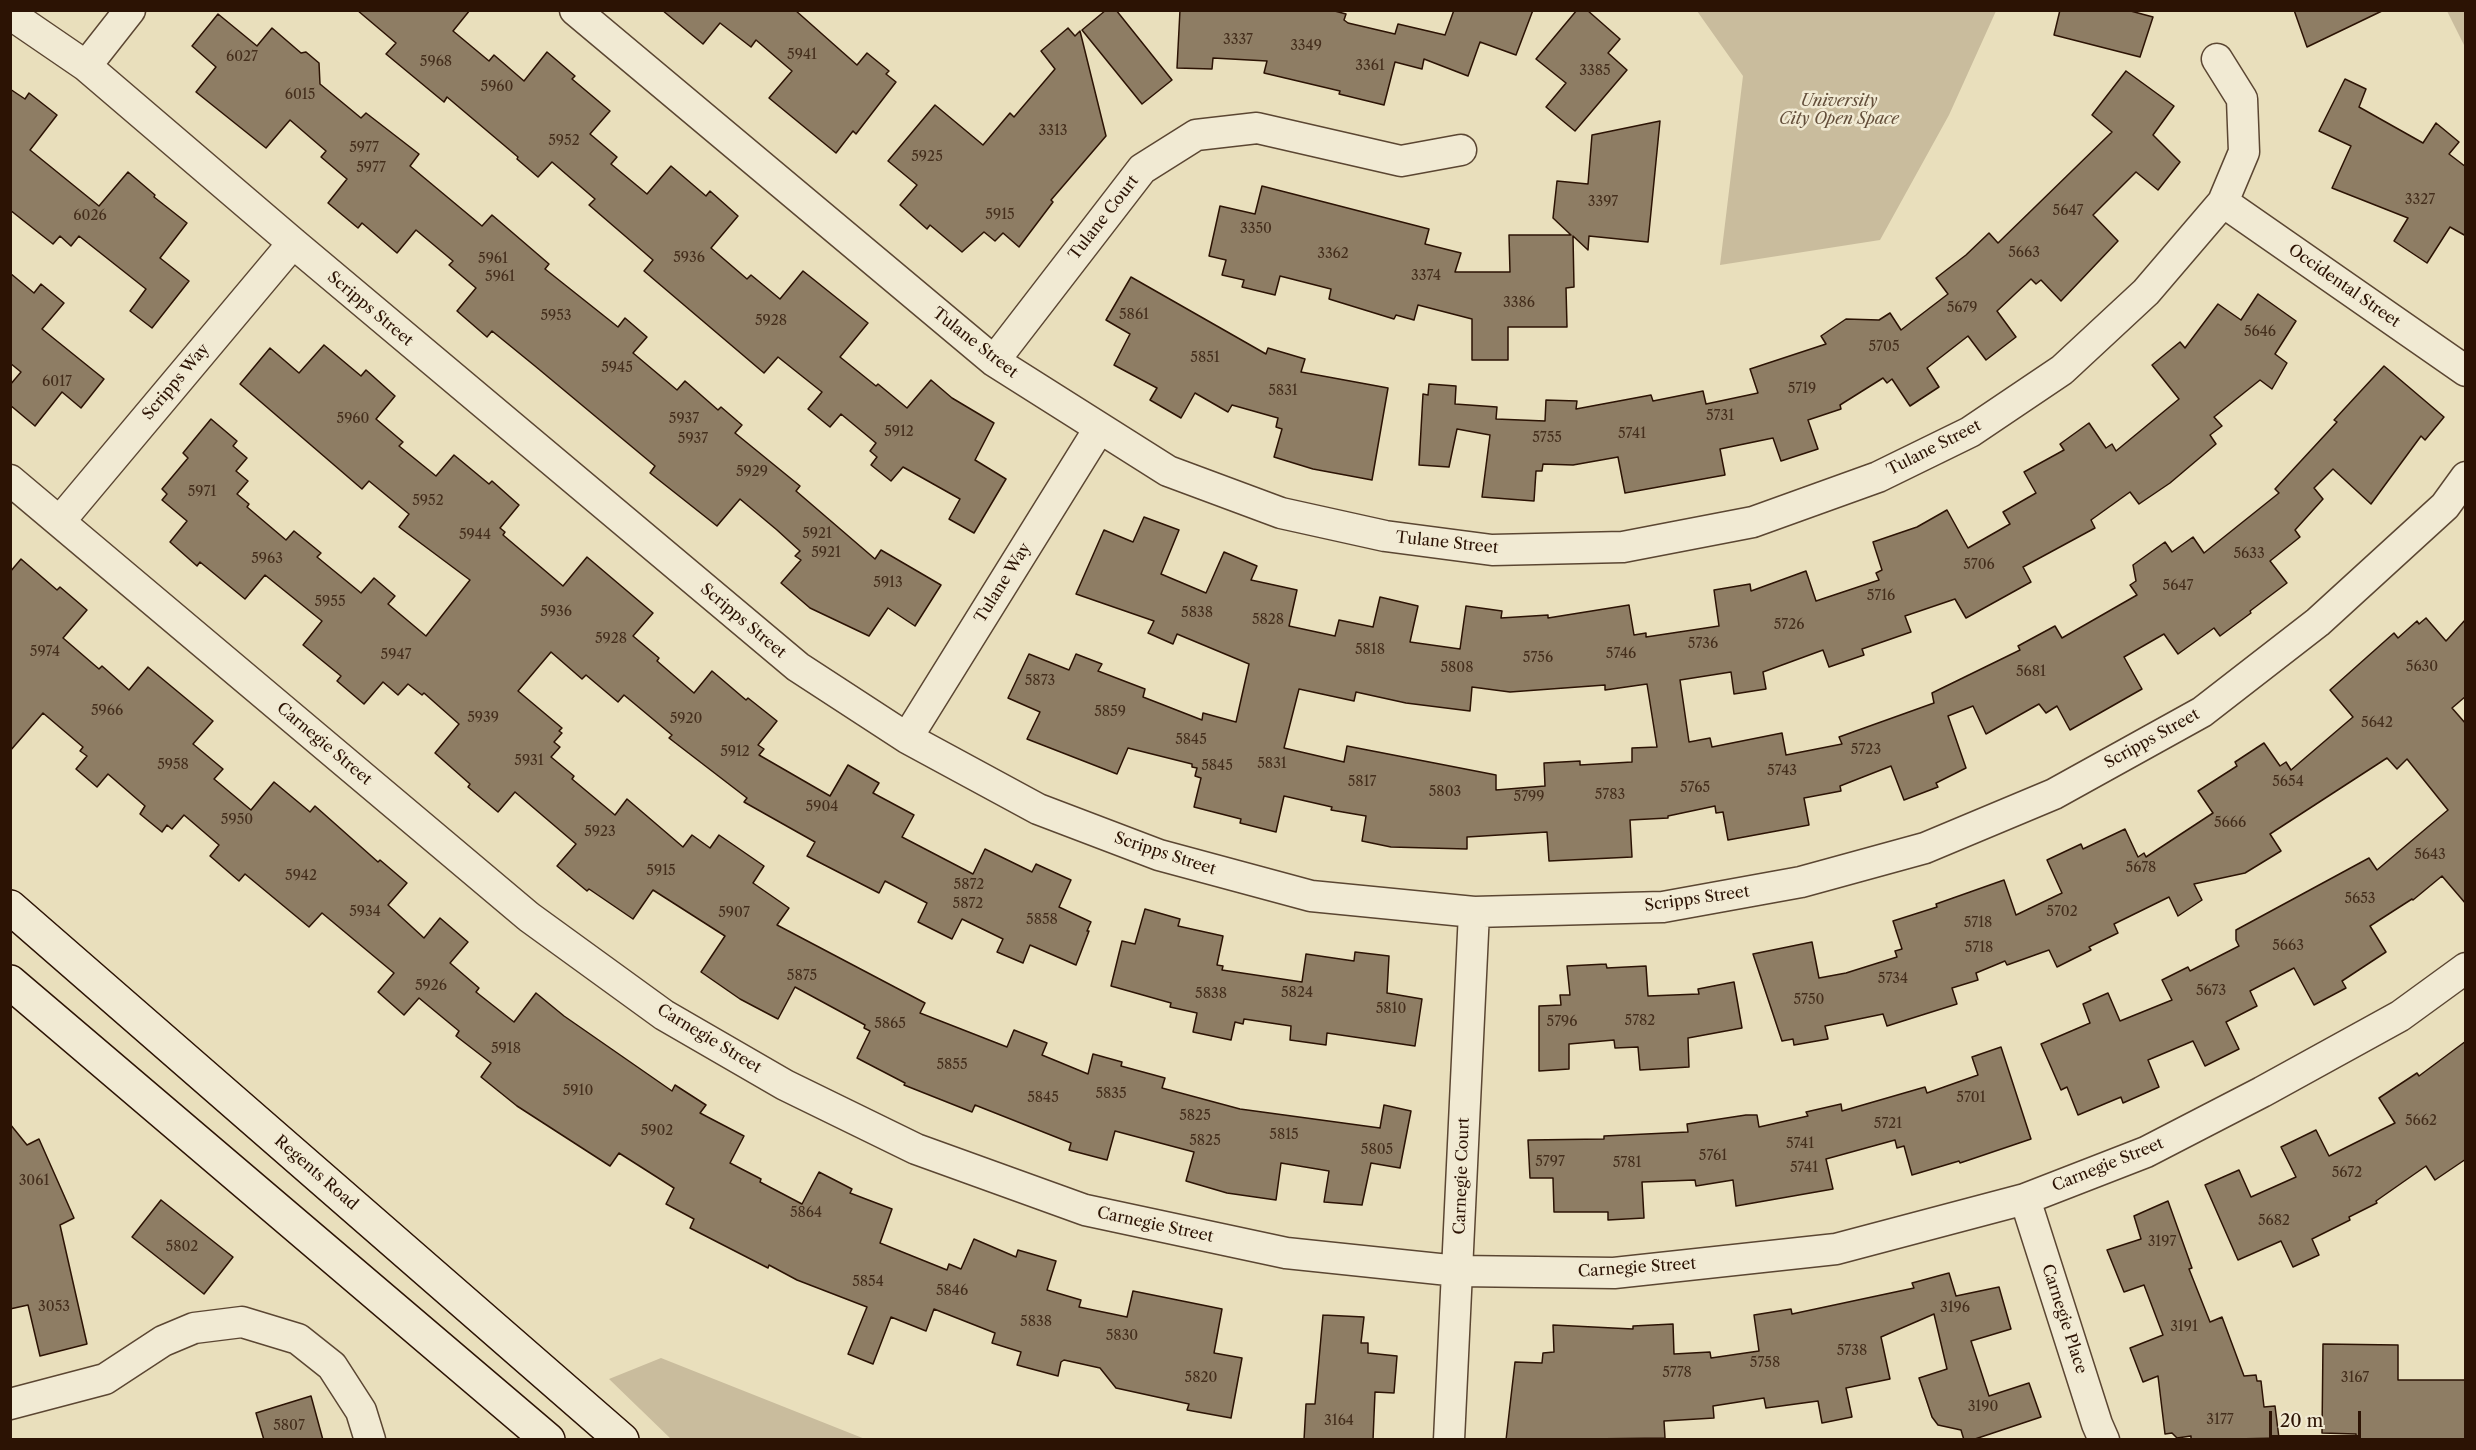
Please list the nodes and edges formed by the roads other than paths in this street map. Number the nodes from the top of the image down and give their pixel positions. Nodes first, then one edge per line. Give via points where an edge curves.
1 (130, 10) edge
2 (575, 10) edge
3 (10, 14) edge
4 (2217, 59) dead end
5 (86, 66) junction
6 (1461, 150) dead end
7 (2223, 202) junction
8 (292, 243) junction
9 (994, 361) junction
10 (2466, 371) edge
11 (1099, 429) junction
12 (2466, 477) edge
13 (10, 480) edge
14 (60, 522) junction
15 (907, 738) junction
16 (10, 907) edge
17 (1474, 912) junction
18 (2466, 968) edge
19 (10, 982) edge
20 (2025, 1199) junction
21 (1458, 1271) junction
22 (10, 1404) edge
23 (370, 1440) edge
24 (548, 1440) edge
25 (622, 1440) edge
26 (1449, 1440) edge
27 (2104, 1440) edge

1 - 5 street
2 - 9 street, Tulane Street
3 - 5 street, Scripps Street
4 - 7 street, Tulane Street via 2242,99 2244,152
5 - 8 street, Scripps Street
6 - 9 street, Tulane Court via 1401,161 1257,128 1196,135 1142,169
7 - 10 street, Occidental Street
7 - 11 street, Tulane Street via 2146,292 2053,376 1960,437 1878,477 1753,522 1623,547 1492,550 1385,536 1270,510 1168,471
8 - 14 street, Scripps Way
8 - 15 street, Scripps Street via 798,667
9 - 11 street, Tulane Street
11 - 15 street, Tulane Way
12 - 17 street, Scripps Street via 2445,506 2318,622 2202,712 2054,794 1925,848 1801,882 1663,907
13 - 14 street, Carnegie Street
14 - 21 street, Carnegie Street via 529,917 664,1015 784,1084 916,1149 1084,1210 1286,1253
15 - 17 street, Scripps Street via 1038,809 1159,855 1311,896
16 - 25 main road, Regents Road
17 - 21 street, Carnegie Court
18 - 20 street, Carnegie Street via 2400,1017 2262,1092 2146,1152
19 - 24 main road
20 - 21 street, Carnegie Street via 1836,1249 1614,1273
20 - 27 street, Carnegie Place
21 - 26 street, Carnegie Court
22 - 23 street via 105,1379 163,1341 194,1328 242,1322 298,1339 332,1366 361,1411

